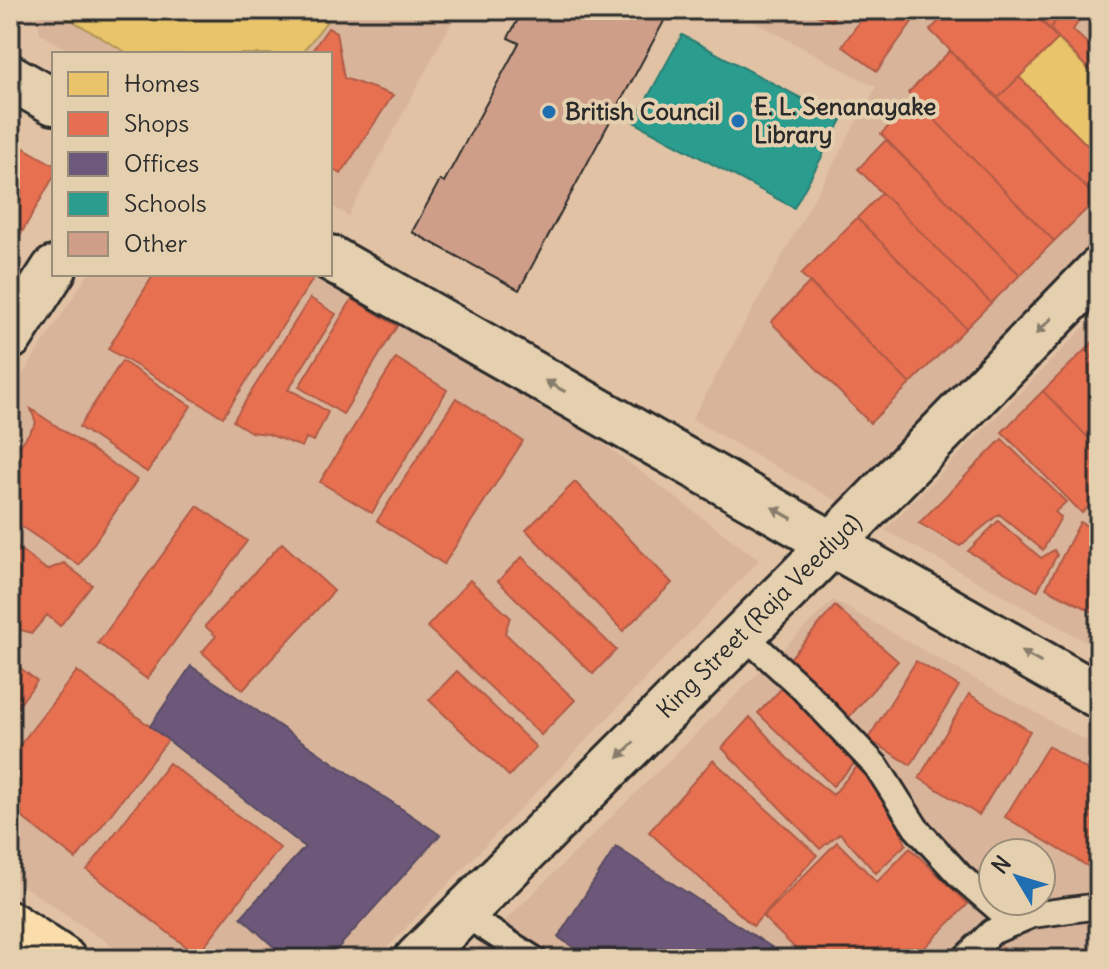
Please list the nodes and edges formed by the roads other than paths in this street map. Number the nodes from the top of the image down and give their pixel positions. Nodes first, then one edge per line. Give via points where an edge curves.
1 (10, 77) edge
2 (52, 101) edge
3 (332, 259) edge
4 (1099, 270) edge
5 (52, 272) edge
6 (10, 337) edge
7 (832, 544) junction
8 (743, 634) junction
9 (1099, 696) edge
10 (1099, 906) edge
11 (462, 913) junction
12 (1014, 923) junction
13 (10, 924) edge
14 (63, 959) edge
15 (417, 959) edge
16 (534, 959) edge
17 (964, 959) edge

1 - 2 street
7 -> 3 street
4 -> 7 street, King Street (Raja Veediya)
5 - 6 street
7 - 8 street, King Street (Raja Veediya)
9 -> 7 street
8 -> 11 street, King Street (Raja Veediya)
8 - 12 lane via 877,767 916,828 960,876
10 - 12 lane via 1032,915
11 - 15 street, King Street (Raja Veediya)
11 - 16 lane
12 - 17 lane via 992,932
13 - 14 main road

